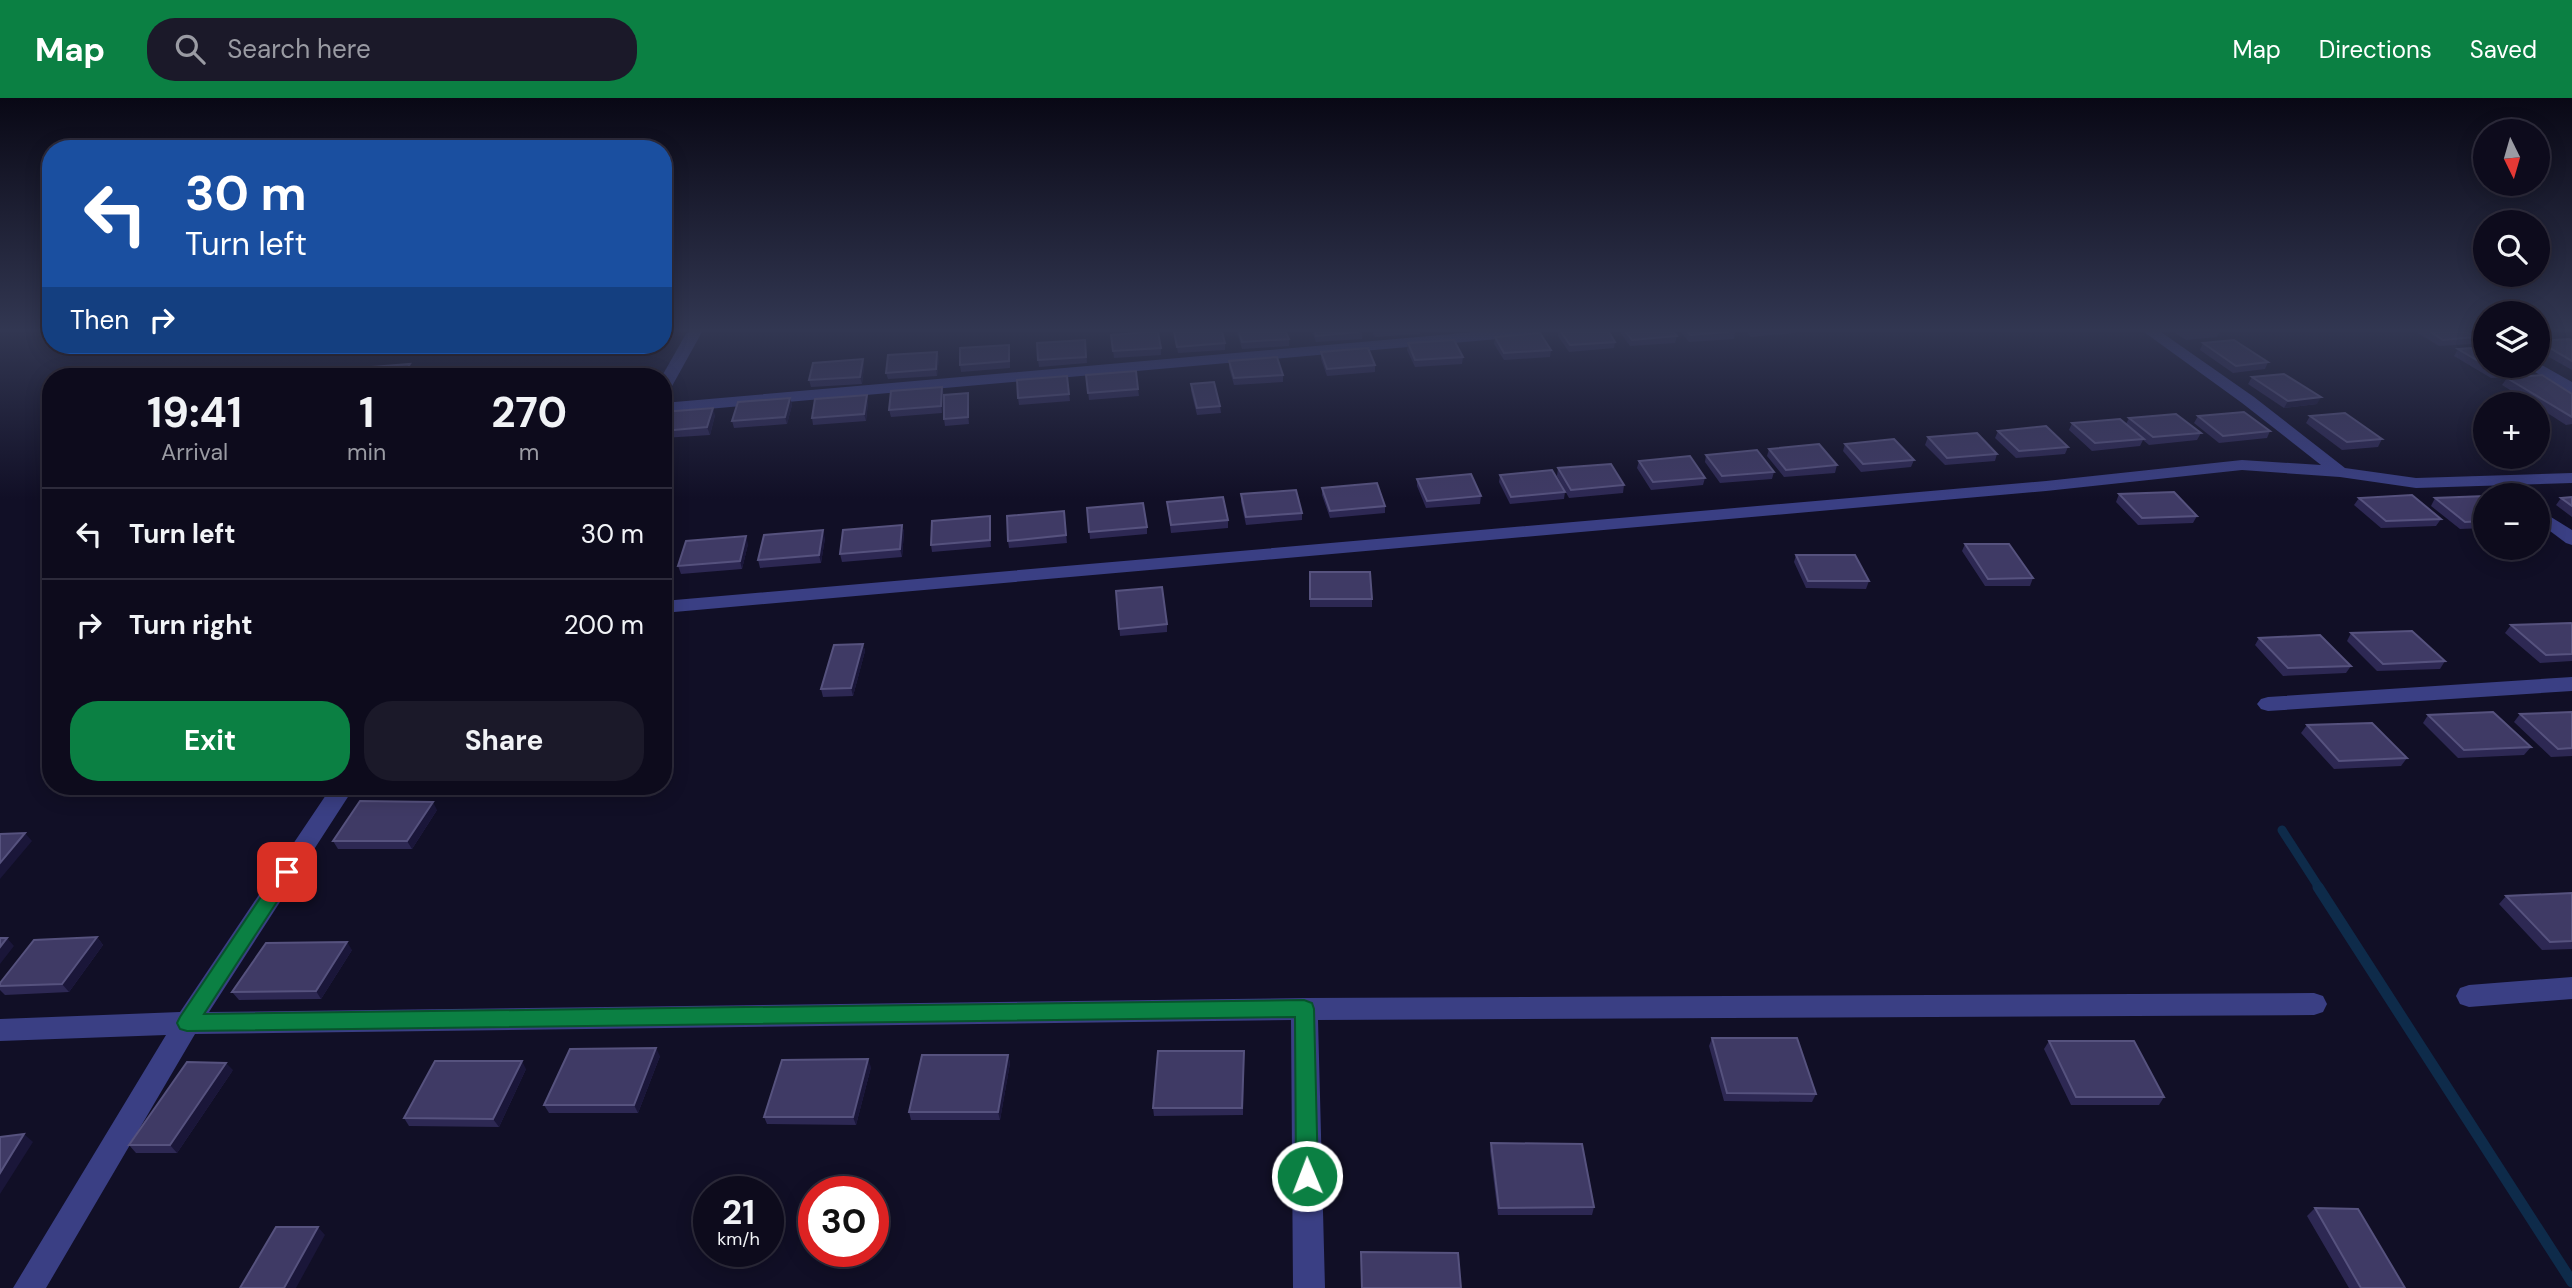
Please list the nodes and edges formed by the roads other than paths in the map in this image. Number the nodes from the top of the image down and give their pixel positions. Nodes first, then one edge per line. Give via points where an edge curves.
1 (897, 388) edge
2 (2230, 388) edge
3 (672, 407) edge
4 (2340, 472) junction
5 (2572, 478) edge
6 (2495, 482) joint
7 (2550, 523) edge
8 (2572, 539) edge
9 (672, 606) edge
10 (2572, 684) edge
11 (2269, 704) dead end
12 (338, 795) edge
13 (2572, 988) edge
14 (2469, 996) dead end
15 (2314, 1004) dead end
16 (1304, 1009) junction
17 (187, 1023) junction
18 (0, 1030) edge
19 (29, 1288) edge
20 (1309, 1288) edge

1 - 3 street
2 - 4 street
4 - 6 street via 2416,483
4 - 9 street via 2242,465
5 - 6 street
7 - 8 street
10 - 11 street
12 - 17 street
13 - 14 street
15 - 16 street
16 - 17 street
16 - 20 street
17 - 18 street
17 - 19 street

